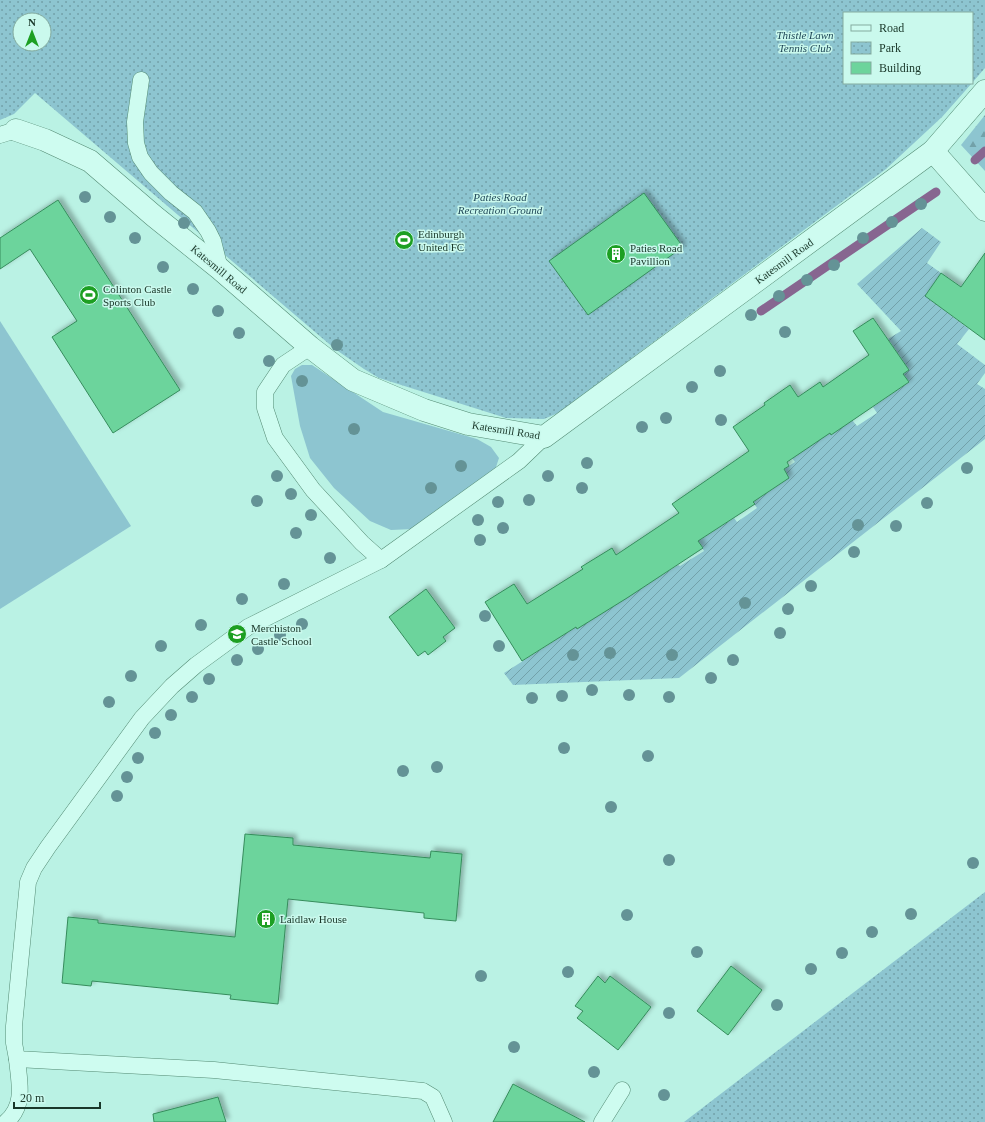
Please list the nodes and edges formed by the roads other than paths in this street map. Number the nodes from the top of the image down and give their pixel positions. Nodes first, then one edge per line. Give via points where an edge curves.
1 (141, 80) dead end
2 (985, 91) edge
3 (8, 133) edge
4 (933, 151) junction
5 (985, 210) edge
6 (220, 270) junction
7 (310, 347) junction
8 (544, 437) junction
9 (381, 560) junction
10 (17, 1059) junction
11 (622, 1090) dead end
12 (6, 1122) edge
13 (444, 1122) edge
14 (602, 1122) edge

1 - 6 lane via 136,122 136,143 140,157 151,173 195,212 208,231
2 - 4 street, Katesmill Road
3 - 6 street, Katesmill Road via 45,140 90,161
4 - 5 street
4 - 8 street, Katesmill Road
6 - 7 street, Katesmill Road
7 - 8 street, Katesmill Road via 353,380 424,410 468,424
7 - 9 lane via 283,365 265,392 265,408 275,438 313,490
8 - 9 lane via 519,461
9 - 10 lane via 248,627 196,665 142,718 101,773 41,857 28,882 14,1026
10 - 12 lane via 21,1096 16,1109
10 - 13 lane via 214,1070 423,1091 432,1097
11 - 14 lane

